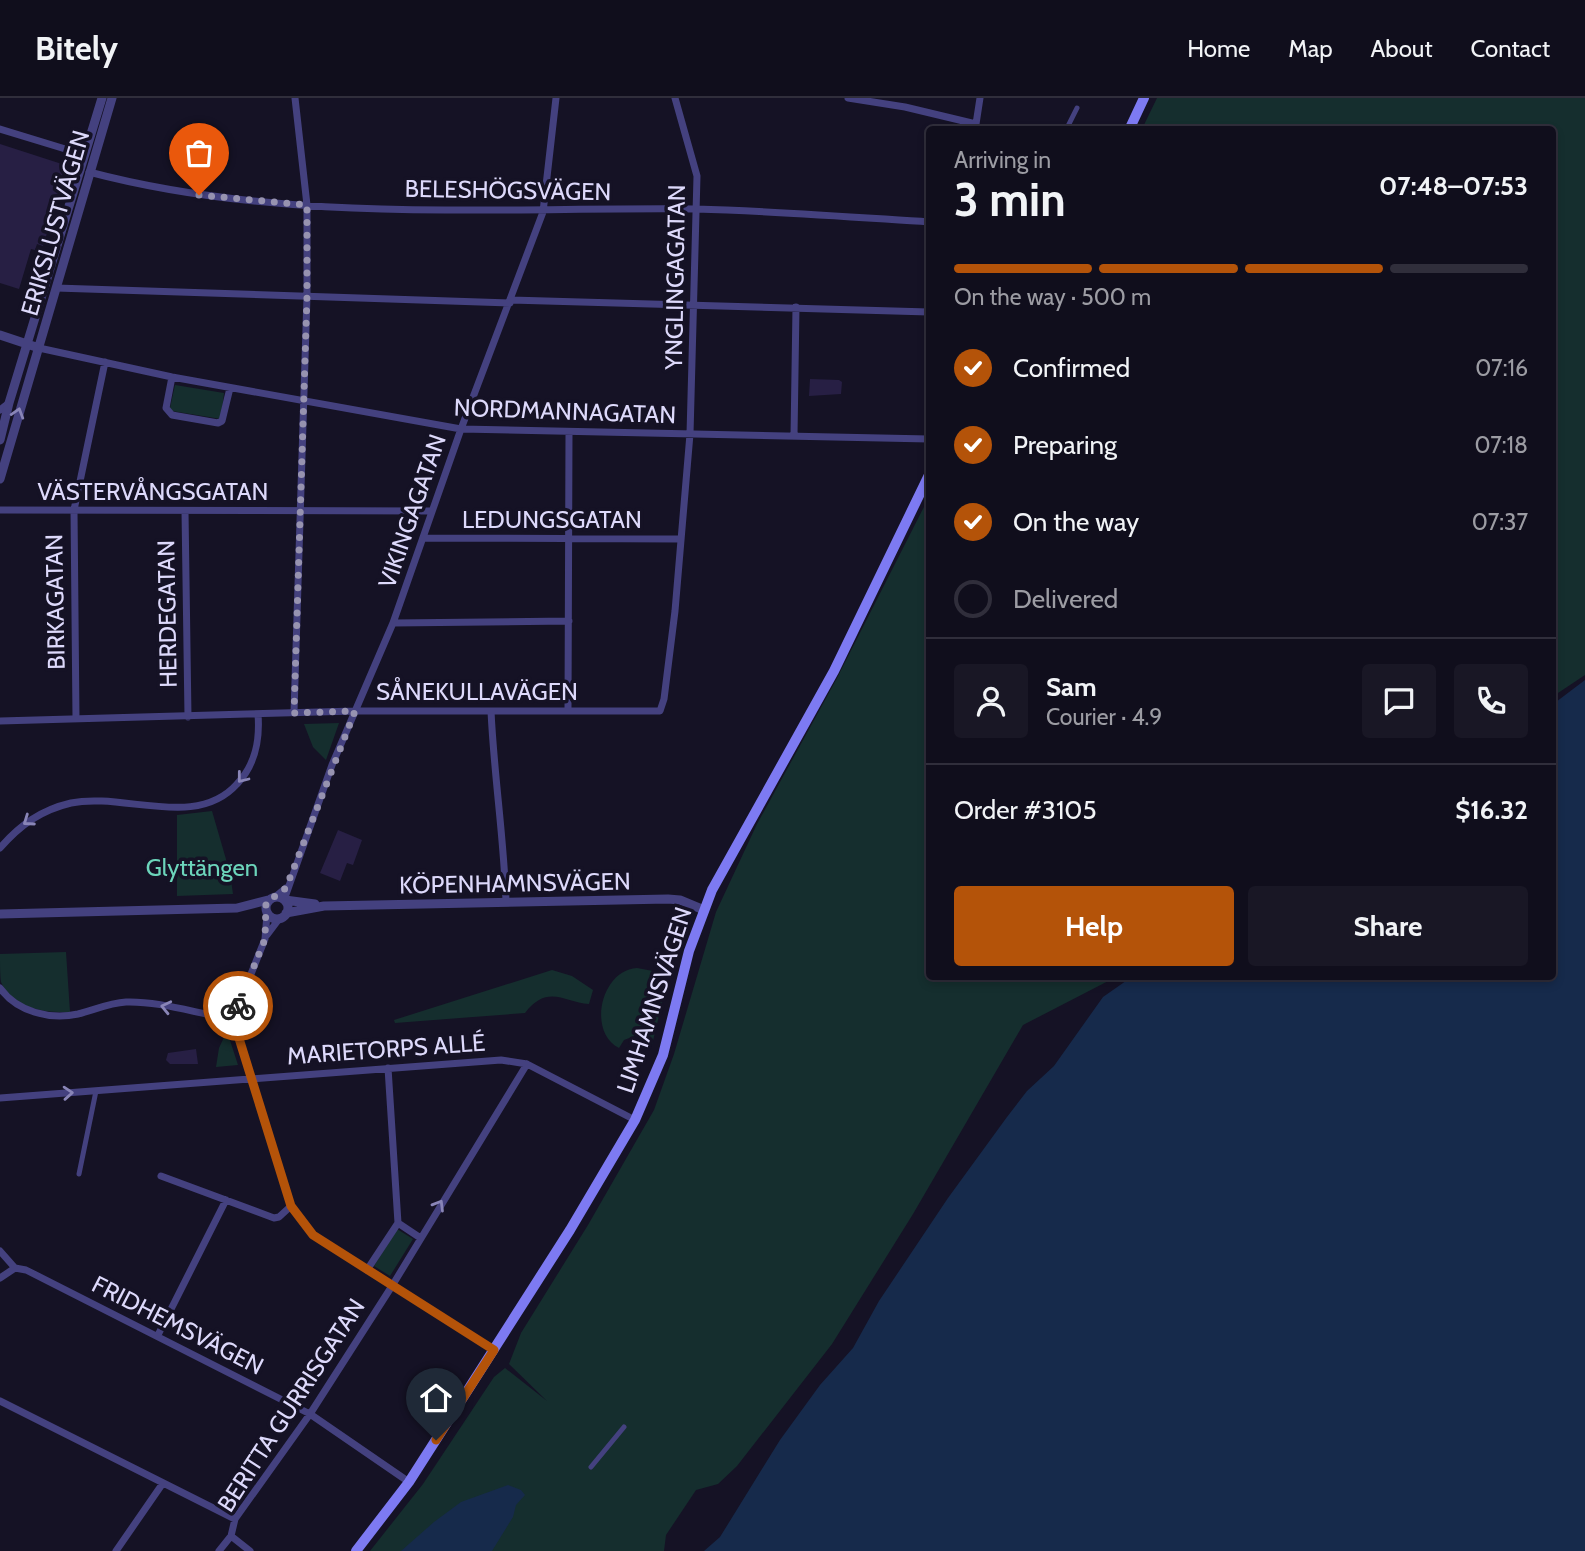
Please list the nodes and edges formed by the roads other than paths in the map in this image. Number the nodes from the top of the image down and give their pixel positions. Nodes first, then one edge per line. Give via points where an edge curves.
1 (102, 98) edge
2 (113, 98) edge
3 (295, 98) edge
4 (556, 98) edge
5 (675, 98) edge
6 (848, 98) edge
7 (901, 98) edge
8 (980, 98) edge
9 (1144, 98) edge
10 (905, 107) junction
11 (1077, 108) dead end
12 (973, 126) edge
13 (977, 126) edge
14 (1068, 126) edge
15 (1131, 126) edge
16 (0, 129) edge
17 (85, 155) junction
18 (89, 172) junction
19 (307, 205) junction
20 (696, 209) junction
21 (543, 212) junction
22 (926, 222) edge
23 (56, 288) junction
24 (307, 296) junction
25 (510, 302) junction
26 (694, 304) junction
27 (796, 307) junction
28 (926, 312) edge
29 (0, 335) edge
30 (26, 345) junction
31 (39, 348) junction
32 (105, 362) junction
33 (172, 377) junction
34 (230, 388) junction
35 (302, 400) junction
36 (9, 403) junction
37 (0, 410) edge
38 (461, 429) junction
39 (569, 432) junction
40 (690, 434) junction
41 (794, 436) junction
42 (926, 439) edge
43 (0, 440) edge
44 (0, 479) edge
45 (926, 481) edge
46 (0, 510) edge
47 (74, 510) junction
48 (300, 510) junction
49 (185, 511) junction
50 (432, 511) junction
51 (569, 537) junction
52 (423, 538) junction
53 (680, 539) junction
54 (569, 621) junction
55 (393, 623) junction
56 (568, 710) junction
57 (355, 711) junction
58 (491, 711) junction
59 (660, 711) joint
60 (294, 713) junction
61 (258, 714) junction
62 (188, 717) junction
63 (76, 719) junction
64 (0, 721) edge
65 (0, 848) edge
66 (278, 899) junction
67 (506, 902) junction
68 (324, 906) junction
69 (237, 908) junction
70 (704, 910) junction
71 (0, 914) edge
72 (267, 914) junction
73 (283, 916) junction
74 (265, 939) junction
75 (0, 988) edge
76 (233, 1019) junction
77 (527, 1064) junction
78 (388, 1068) junction
79 (252, 1078) junction
80 (96, 1091) junction
81 (0, 1098) edge
82 (635, 1120) junction
83 (79, 1174) dead end
84 (160, 1176) dead end
85 (226, 1200) junction
86 (291, 1206) junction
87 (398, 1223) junction
88 (419, 1237) junction
89 (0, 1251) edge
90 (15, 1268) junction
91 (367, 1270) junction
92 (0, 1278) edge
93 (392, 1286) junction
94 (158, 1335) junction
95 (494, 1350) junction
96 (0, 1401) edge
97 (310, 1414) junction
98 (624, 1427) dead end
99 (591, 1467) dead end
100 (409, 1482) junction
101 (163, 1483) junction
102 (235, 1519) junction
103 (231, 1536) junction
104 (116, 1551) edge
105 (219, 1551) edge
106 (250, 1551) edge
107 (356, 1551) edge

1 - 17 street, ERIKSLUSTVÄGEN
2 - 18 street, ERIKSLUSTVÄGEN
3 - 19 street
4 - 21 street, VIKINGAGATAN
5 - 20 street, YNGLINGAGATAN via 696,168
6 - 10 street
7 - 10 street
8 - 13 street
9 - 15 main road
10 - 12 street
11 - 14 street
16 - 17 street
17 - 30 street, ERIKSLUSTVÄGEN
18 - 19 street, BELESHÖGSVÄGEN via 157,188
18 - 23 street, ERIKSLUSTVÄGEN
19 - 21 street, BELESHÖGSVÄGEN
19 - 24 street
20 - 21 street, BELESHÖGSVÄGEN
20 - 22 street, BELESHÖGSVÄGEN
20 - 26 street, YNGLINGAGATAN
21 - 25 street, VIKINGAGATAN
23 - 24 street
23 - 31 street, ERIKSLUSTVÄGEN
24 - 25 street
24 - 35 street
25 - 26 street
25 - 38 street, VIKINGAGATAN
26 - 27 street
26 - 40 street, YNGLINGAGATAN
27 - 28 street
27 - 41 street
29 - 30 street
30 - 31 street
30 - 36 street, ERIKSLUSTVÄGEN
31 - 32 street, NORDMANNAGATAN
44 -> 31 street, ERIKSLUSTVÄGEN
32 - 33 street, NORDMANNAGATAN
32 - 47 street, BIRKAGATAN
33 - 34 street, NORDMANNAGATAN
33 - 34 street via 166,408 172,415 218,423
34 - 35 street, NORDMANNAGATAN
35 - 38 street, NORDMANNAGATAN
35 - 48 street
36 - 37 street
36 - 43 street, ERIKSLUSTVÄGEN
38 - 39 street, NORDMANNAGATAN
38 - 50 street, VIKINGAGATAN
39 - 40 street, NORDMANNAGATAN
39 - 51 street
40 - 41 street, NORDMANNAGATAN
40 - 53 street, YNGLINGAGATAN
41 - 42 street, NORDMANNAGATAN
45 - 70 main road, LIMHAMNSVÄGEN via 834,671
46 - 47 street, VÄSTERVÅNGSGATAN
47 - 49 street, VÄSTERVÅNGSGATAN
47 - 63 street, BIRKAGATAN
48 - 49 street, VÄSTERVÅNGSGATAN
48 - 50 street, VÄSTERVÅNGSGATAN
48 - 60 street
49 - 62 street, HERDEGATAN
50 - 52 street, VIKINGAGATAN
51 - 52 street, LEDUNGSGATAN
51 - 53 street, LEDUNGSGATAN
51 - 54 street
52 - 55 street, VIKINGAGATAN
53 - 59 street, YNGLINGAGATAN
54 - 55 street
54 - 56 street
55 - 57 street, VIKINGAGATAN
56 - 58 street, SÅNEKULLAVÄGEN
56 - 59 street, SÅNEKULLAVÄGEN
57 - 58 street, SÅNEKULLAVÄGEN
57 - 60 street, SÅNEKULLAVÄGEN
57 - 66 street, VIKINGAGATAN
58 - 67 street
60 - 61 street, SÅNEKULLAVÄGEN
61 - 62 street, SÅNEKULLAVÄGEN
61 -> 65 street via 257,748 250,766 220,799 197,806 73,803 35,816
62 - 63 street, SÅNEKULLAVÄGEN
63 - 64 street, SÅNEKULLAVÄGEN
66 - 68 street, KÖPENHAMNSVÄGEN
66 - 69 street, KÖPENHAMNSVÄGEN
66 - 72 street
66 - 73 street
67 - 68 street, KÖPENHAMNSVÄGEN
67 - 70 street, KÖPENHAMNSVÄGEN via 668,899
68 - 73 street, KÖPENHAMNSVÄGEN
69 - 71 street, KÖPENHAMNSVÄGEN
69 - 72 street, KÖPENHAMNSVÄGEN
70 - 82 main road, LIMHAMNSVÄGEN via 663,1055
72 - 73 street, KÖPENHAMNSVÄGEN
72 - 74 street
73 - 74 street
74 - 76 street
76 -> 75 street via 125,1002 75,1014 37,1014 6,997
76 - 79 street
77 - 78 street, MARIETORPS ALLÉ via 501,1060
77 - 82 street, MARIETORPS ALLÉ
88 -> 77 street, BERITTA GURRISGATAN
78 - 79 street, MARIETORPS ALLÉ
78 - 87 street
79 - 80 street, MARIETORPS ALLÉ
79 - 86 street
81 -> 80 street, MARIETORPS ALLÉ
80 - 83 street
82 - 95 main road, LIMHAMNSVÄGEN
84 - 85 street
85 - 86 street via 274,1218
85 - 94 street
86 - 91 street via 313,1235
87 - 88 street
87 - 91 street
88 - 93 street, BERITTA GURRISGATAN
89 - 90 street, FRIDHEMSVÄGEN
90 - 92 street
90 - 94 street, FRIDHEMSVÄGEN
91 - 93 street
93 - 95 street
93 - 97 street, BERITTA GURRISGATAN
94 - 97 street, FRIDHEMSVÄGEN
95 - 100 main road, LIMHAMNSVÄGEN
96 - 101 street
97 - 100 street, FRIDHEMSVÄGEN
97 - 102 street, BERITTA GURRISGATAN
98 - 99 street
100 - 107 main road, LIMHAMNSVÄGEN
101 - 102 street
101 - 104 street
102 - 103 street, BERITTA GURRISGATAN
103 - 105 street, BERITTA GURRISGATAN
103 - 106 street

